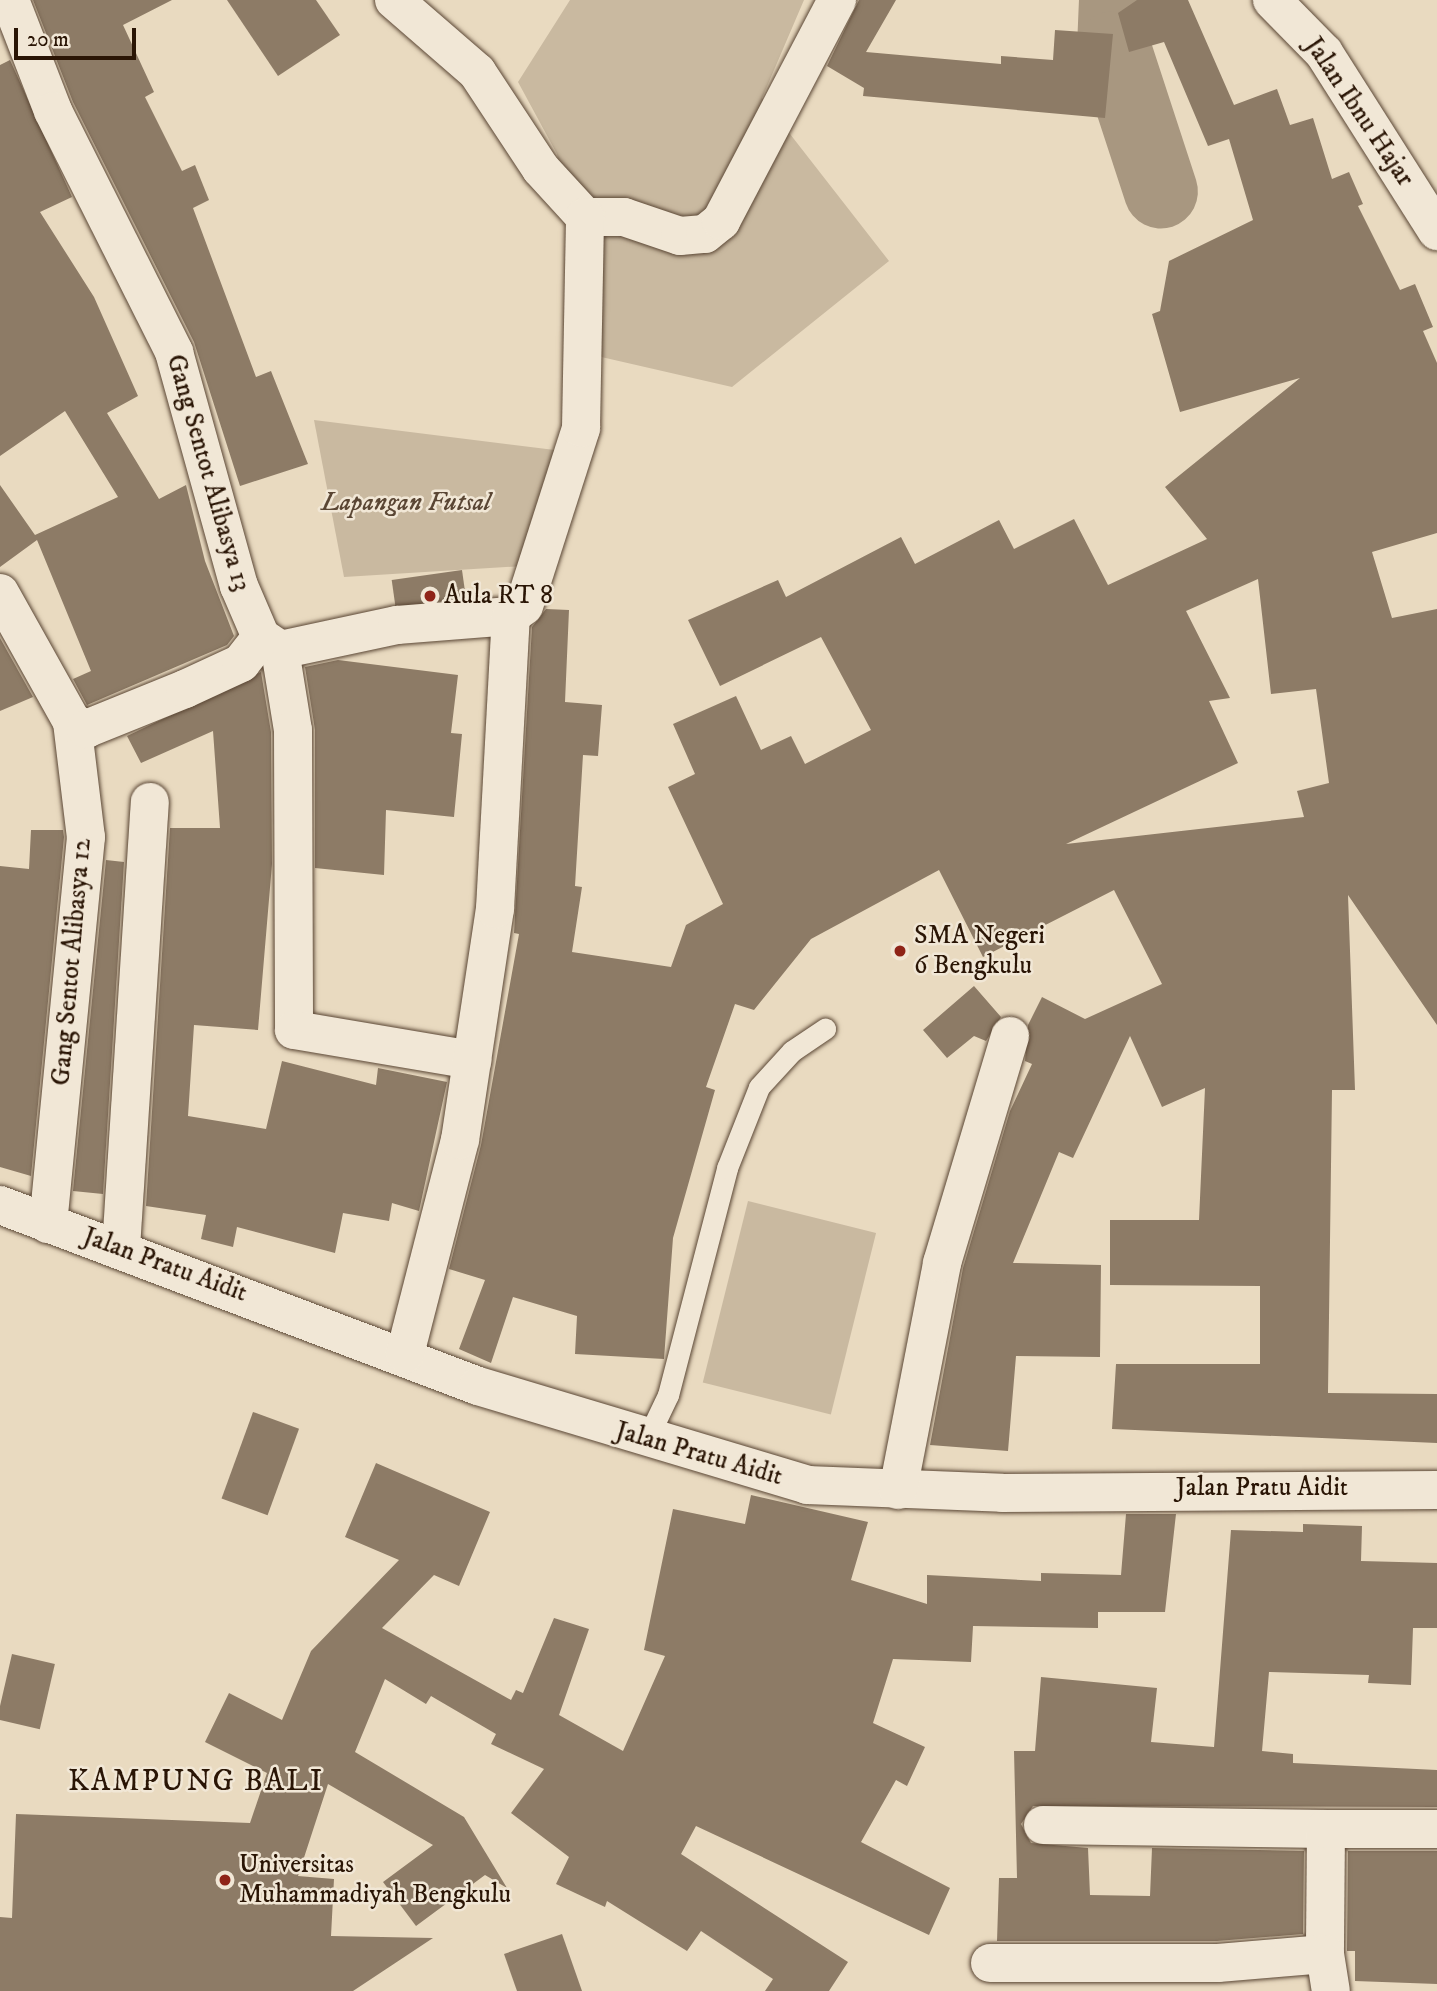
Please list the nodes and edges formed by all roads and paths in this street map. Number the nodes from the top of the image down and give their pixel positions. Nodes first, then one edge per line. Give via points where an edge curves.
1 (10, 0) edge
2 (394, 0) edge
3 (836, 0) edge
4 (1272, 0) edge
5 (584, 217) junction
6 (1437, 231) edge
7 (0, 593) edge
8 (511, 616) junction
9 (270, 643) junction
10 (72, 722) junction
11 (150, 802) dead end
12 (825, 1029) dead end
13 (1010, 1036) dead end
14 (472, 1060) junction
15 (0, 1205) edge
16 (48, 1224) junction
17 (121, 1248) junction
18 (405, 1354) junction
19 (647, 1439) junction
20 (898, 1490) junction
21 (1437, 1490) edge
22 (1043, 1825) dead end
23 (1325, 1829) junction
24 (1437, 1829) edge
25 (1325, 1954) junction
26 (990, 1963) dead end
27 (1331, 1991) edge

1 - 9 street, Gang Sentot Alibasya 13 via 53,111 174,352 239,586
2 - 5 street via 477,72 541,169
3 - 5 street via 713,228 680,236 624,217
4 - 6 street, Jalan Ibnu Hajar via 1324,53
5 - 8 street via 581,428 528,596
7 - 10 street, Gang Sentot Alibasya 12
8 - 9 street via 397,625
8 - 14 street via 495,909
9 - 10 street via 241,663 186,689 86,729
9 - 14 street, Gang Sentot Alibasya 13 via 293,730 294,1030
10 - 16 street, Gang Sentot Alibasya 12 via 86,837
11 - 17 street
12 - 19 lane via 792,1051 759,1087 727,1168 668,1395
13 - 20 street via 942,1263
14 - 18 street via 460,1140
15 - 16 street, Jalan Pratu Aidit
16 - 17 street, Jalan Pratu Aidit
17 - 18 street, Jalan Pratu Aidit
18 - 19 street, Jalan Pratu Aidit via 478,1386
19 - 20 street, Jalan Pratu Aidit via 807,1485
20 - 21 street, Jalan Pratu Aidit
22 - 23 street
23 - 24 street
23 - 25 street
25 - 26 street via 1217,1964
25 - 27 street

